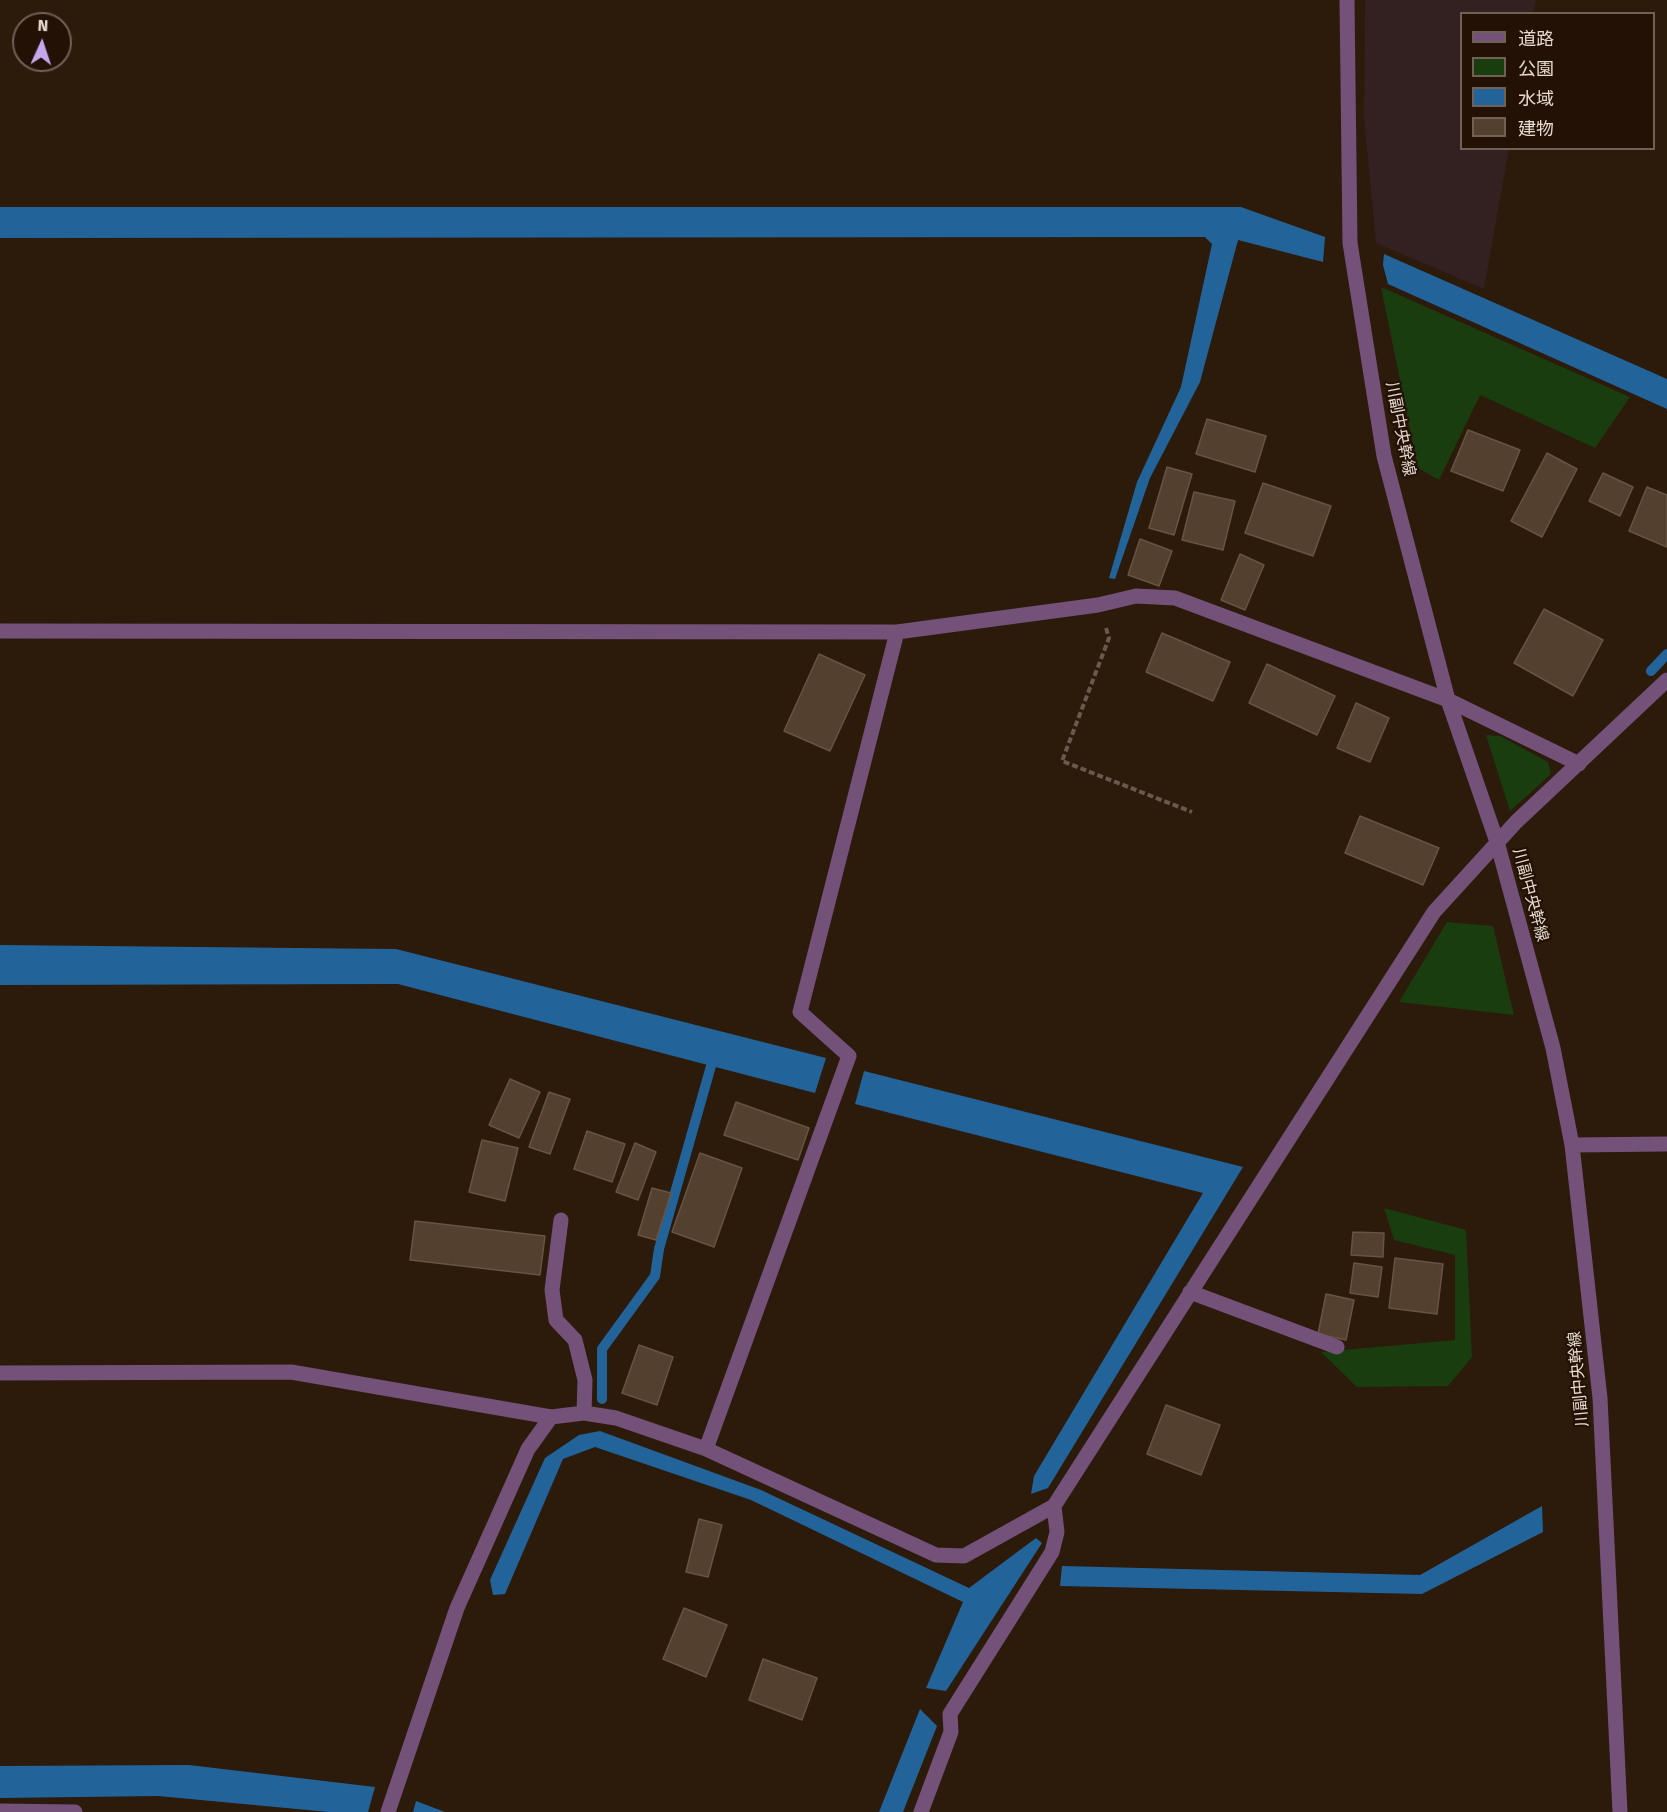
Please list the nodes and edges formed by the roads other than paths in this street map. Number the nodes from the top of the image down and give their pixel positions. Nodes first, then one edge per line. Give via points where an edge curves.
1 (1347, 0) edge
2 (0, 631) edge
3 (897, 632) junction
4 (1667, 680) edge
5 (1448, 700) junction
6 (1579, 764) junction
7 (1497, 842) junction
8 (1667, 1144) edge
9 (1572, 1145) junction
10 (561, 1220) dead end
11 (1190, 1292) junction
12 (1336, 1347) dead end
13 (0, 1373) edge
14 (584, 1413) junction
15 (551, 1417) junction
16 (706, 1449) junction
17 (1054, 1506) junction
18 (0, 1811) edge
19 (75, 1812) edge
20 (388, 1812) edge
21 (921, 1812) edge
22 (1620, 1812) edge

1 - 5 street, 川副中央幹線 via 1350,243 1384,456
2 - 3 street
3 - 5 street via 1098,605 1136,596 1174,598
3 - 16 street via 800,1012 849,1056
4 - 6 street
5 - 6 street
5 - 7 street, 川副中央幹線
6 - 7 street
7 - 9 street, 川副中央幹線 via 1553,1048
7 - 11 street via 1434,912
8 - 9 street
9 - 22 street, 川副中央幹線 via 1600,1398
10 - 14 street via 552,1290 556,1320 574,1340 585,1380
11 - 12 street
11 - 17 street
13 - 15 street via 291,1372
14 - 15 street
14 - 16 street via 616,1418
15 - 20 street via 528,1449 457,1608
16 - 17 street via 936,1555 964,1556
17 - 21 street via 1057,1532 1052,1552 950,1714 951,1732
18 - 19 street

